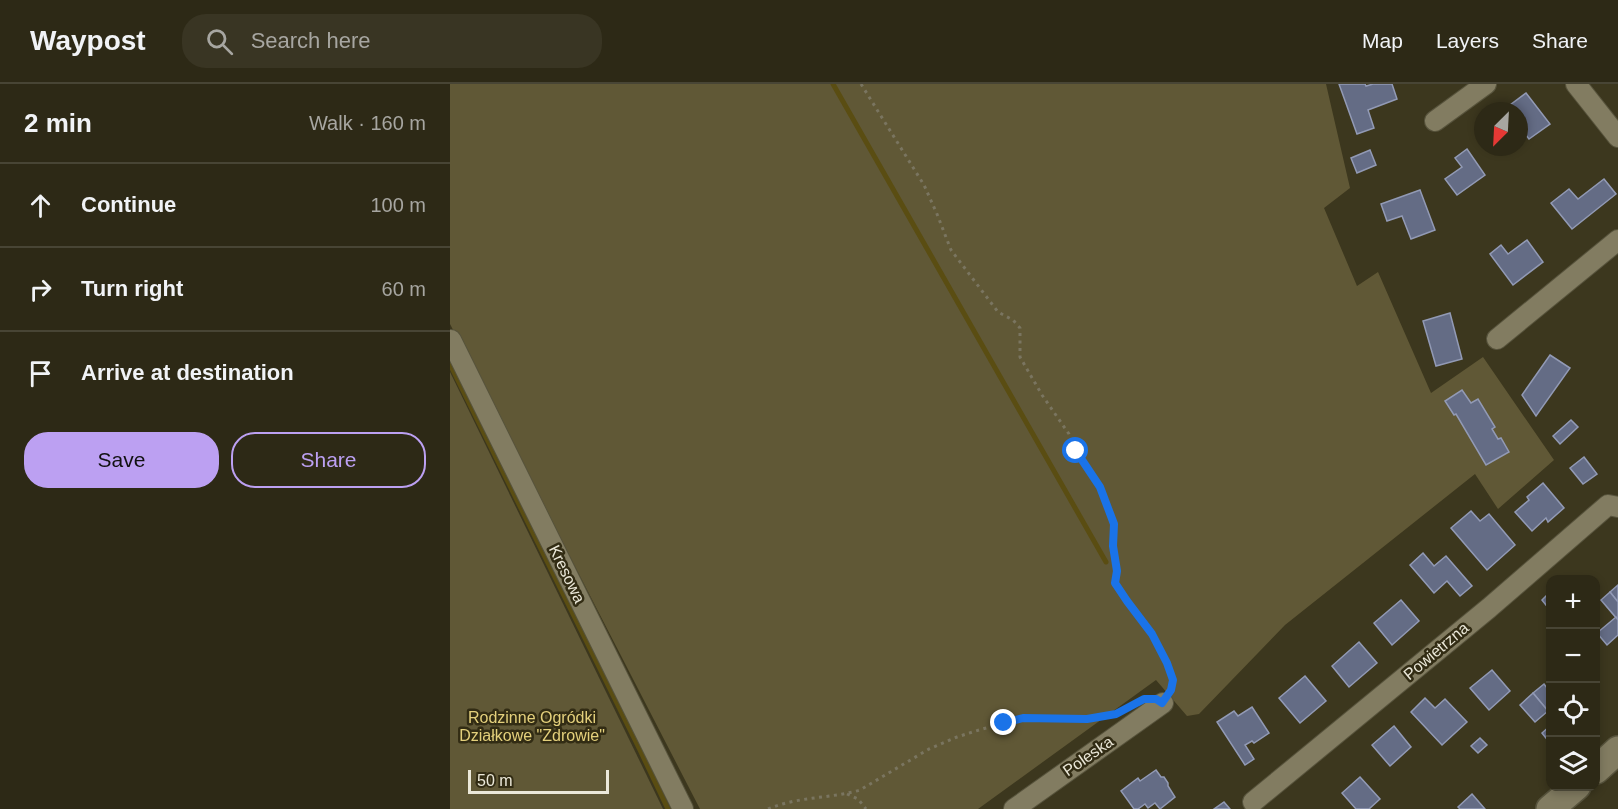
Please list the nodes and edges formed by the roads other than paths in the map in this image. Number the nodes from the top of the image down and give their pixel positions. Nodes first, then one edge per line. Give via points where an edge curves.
1 (1485, 84) edge
2 (1576, 84) edge
3 (1435, 121) dead end
4 (1618, 137) edge
5 (1618, 240) edge
6 (1497, 339) dead end
7 (451, 340) edge
8 (1618, 507) edge
9 (1162, 703) road end
10 (1618, 750) edge
11 (1600, 766) edge
12 (1570, 791) edge
13 (1253, 802) dead end
14 (683, 809) edge
15 (1014, 809) edge
16 (1550, 809) edge

1 - 3 street
2 - 4 street
5 - 6 street
7 - 14 street, Kresowa
8 - 13 street, Powietrzna via 1608,505
9 - 15 street, Poleska
10 - 11 street
12 - 16 street

